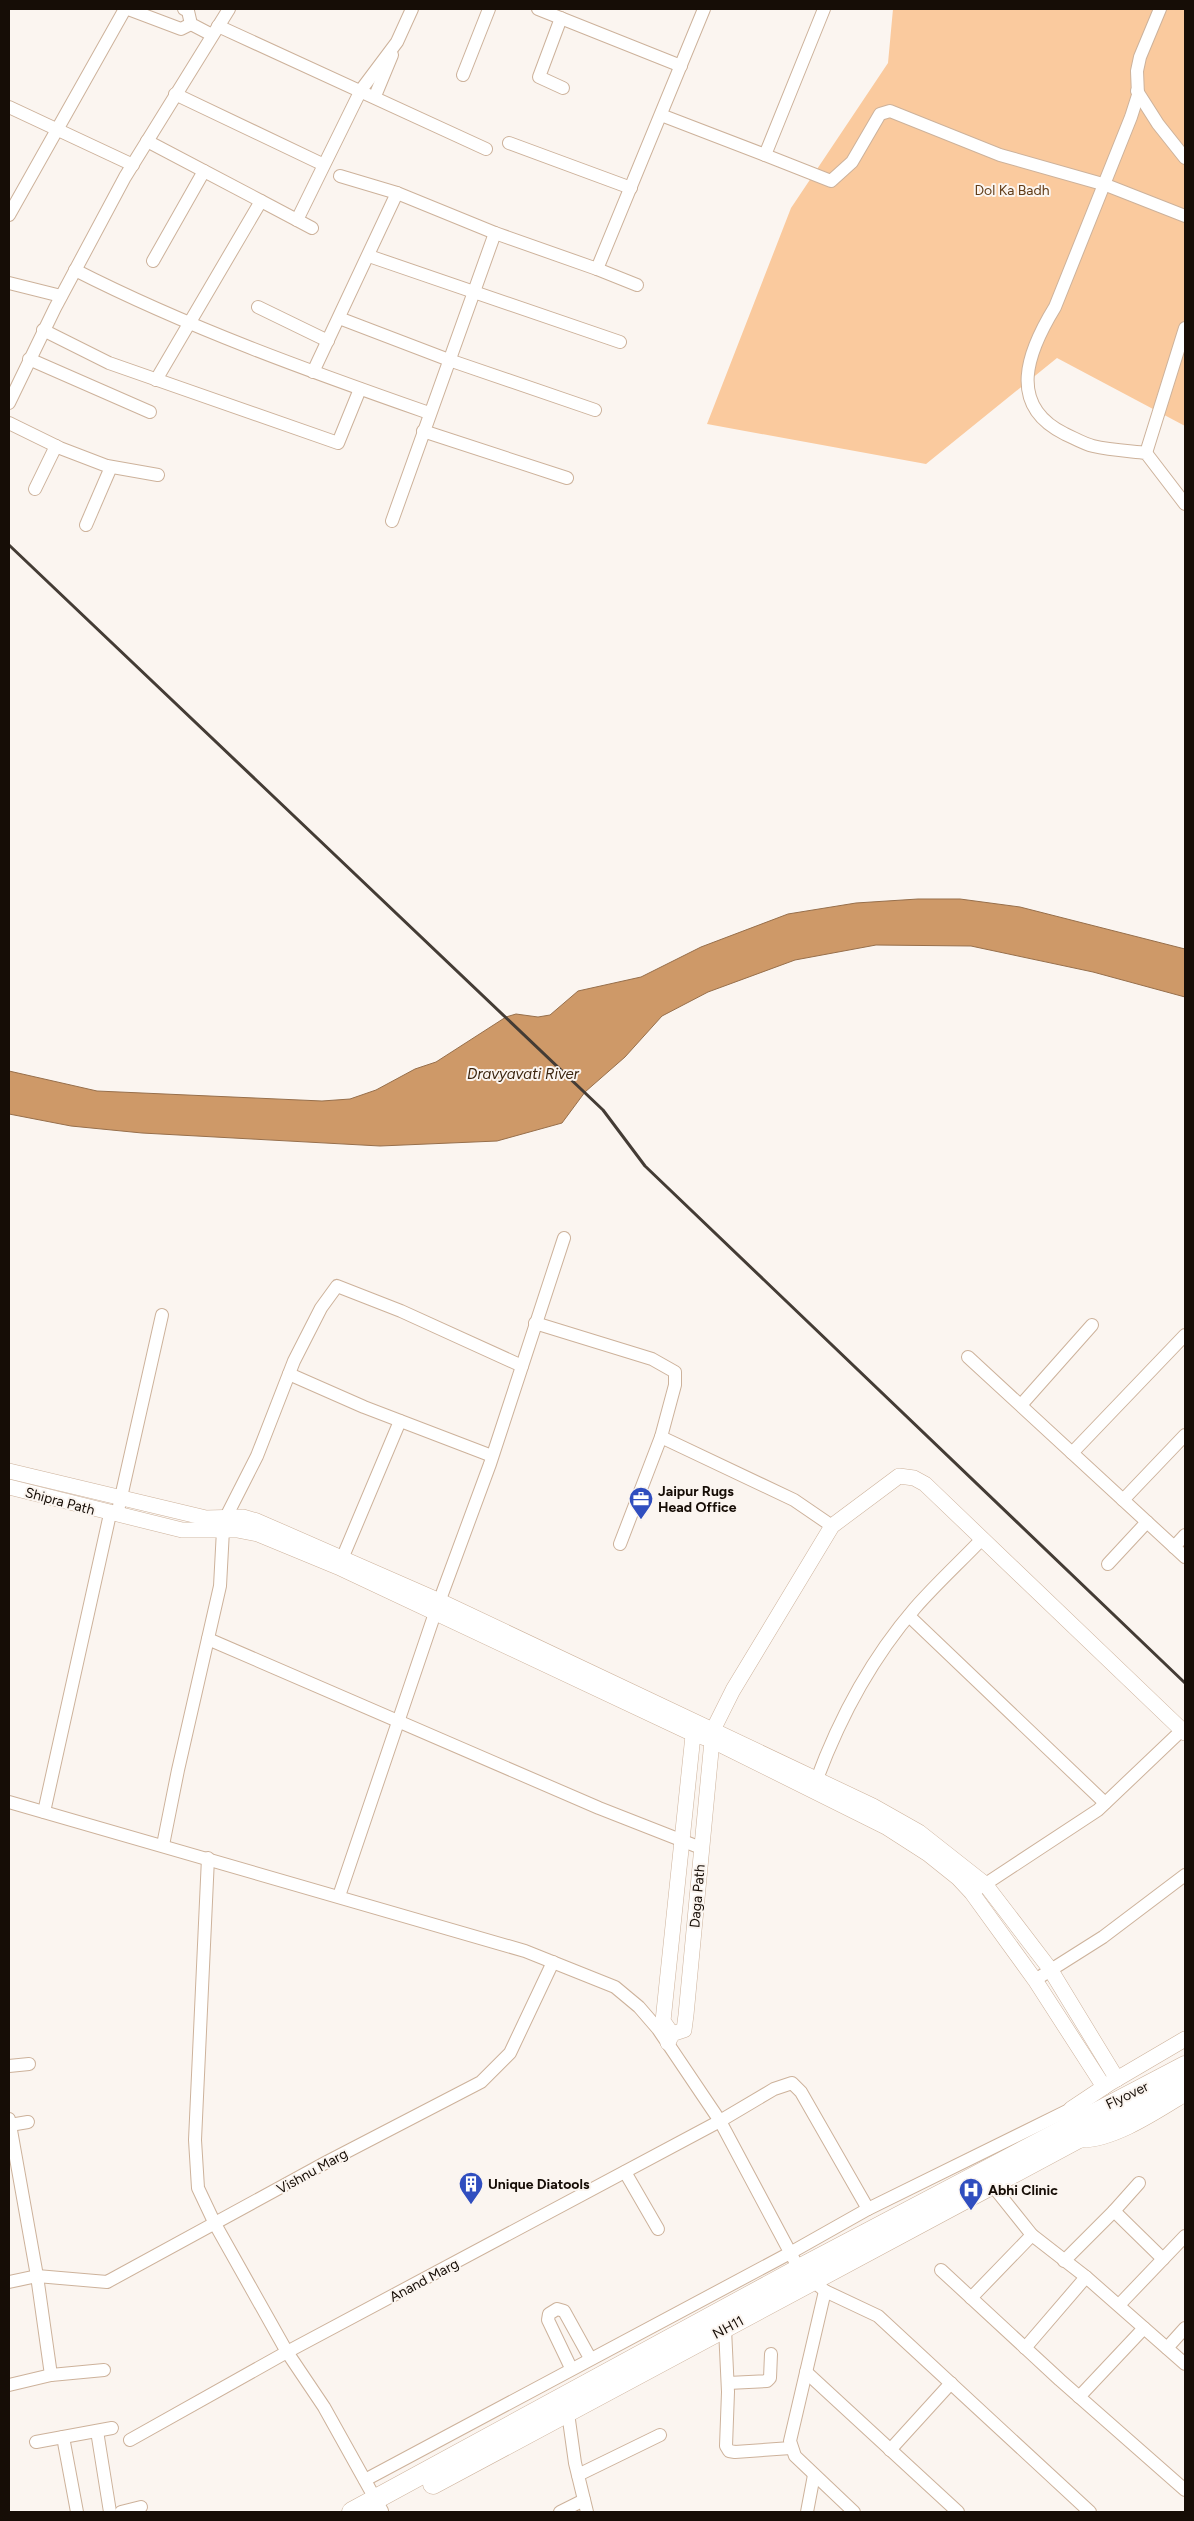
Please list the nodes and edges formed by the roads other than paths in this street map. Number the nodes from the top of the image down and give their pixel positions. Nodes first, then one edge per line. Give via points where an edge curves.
1 (127, 9) edge
2 (184, 9) edge
3 (228, 9) edge
4 (412, 9) edge
5 (490, 9) edge
6 (538, 9) edge
7 (704, 9) edge
8 (824, 9) edge
9 (1160, 9) edge
10 (561, 18) junction
11 (191, 24) junction
12 (215, 30) junction
13 (397, 42) junction
14 (681, 66) junction
15 (463, 75) dead end
16 (563, 88) dead end
17 (361, 90) junction
18 (1137, 91) junction
19 (175, 94) junction
20 (375, 96) junction
21 (9, 107) edge
22 (661, 115) junction
23 (56, 130) junction
24 (147, 141) junction
25 (509, 143) dead end
26 (486, 149) dead end
27 (765, 156) junction
28 (1185, 158) edge
29 (322, 164) junction
30 (133, 165) junction
31 (204, 171) junction
32 (340, 176) dead end
33 (1106, 185) junction
34 (631, 188) junction
35 (397, 193) junction
36 (261, 201) junction
37 (9, 215) edge
38 (1185, 216) edge
39 (297, 220) junction
40 (312, 228) dead end
41 (495, 234) junction
42 (369, 256) junction
43 (153, 261) dead end
44 (597, 269) junction
45 (75, 270) junction
46 (9, 283) edge
47 (637, 285) dead end
48 (473, 292) junction
49 (61, 296) junction
50 (258, 307) dead end
51 (340, 318) junction
52 (190, 324) junction
53 (1185, 328) edge
54 (43, 330) junction
55 (328, 341) junction
56 (620, 342) dead end
57 (29, 359) junction
58 (448, 360) junction
59 (314, 372) junction
60 (14, 379) edge
61 (156, 380) junction
62 (360, 389) junction
63 (9, 403) edge
64 (595, 410) dead end
65 (150, 412) dead end
66 (429, 413) junction
67 (9, 422) edge
68 (423, 431) junction
69 (56, 446) junction
70 (1146, 453) junction
71 (111, 467) junction
72 (158, 475) dead end
73 (567, 478) dead end
74 (35, 489) dead end
75 (1185, 504) edge
76 (392, 520) dead end
77 (86, 525) dead end
78 (564, 1238) dead end
79 (162, 1315) dead end
80 (535, 1323) junction
81 (1092, 1325) dead end
82 (1185, 1335) edge
83 (968, 1357) dead end
84 (522, 1366) junction
85 (289, 1374) junction
86 (1021, 1405) junction
87 (400, 1421) junction
88 (1185, 1435) edge
89 (661, 1437) junction
90 (1072, 1453) junction
91 (492, 1456) junction
92 (9, 1471) edge
93 (9, 1487) edge
94 (122, 1498) junction
95 (1123, 1500) junction
96 (114, 1514) junction
97 (1148, 1522) junction
98 (225, 1524) junction
99 (832, 1526) junction
100 (1185, 1535) edge
101 (982, 1539) junction
102 (620, 1544) dead end
103 (1174, 1546) junction
104 (1185, 1557) edge
105 (340, 1562) junction
106 (1108, 1564) dead end
107 (438, 1607) junction
108 (909, 1616) junction
109 (208, 1639) junction
110 (398, 1722) junction
111 (694, 1728) junction
112 (1184, 1731) edge
113 (712, 1735) junction
114 (815, 1785) junction
115 (9, 1802) edge
116 (1105, 1803) junction
117 (44, 1812) junction
118 (681, 1840) junction
119 (163, 1845) junction
120 (701, 1848) junction
121 (208, 1858) junction
122 (1185, 1875) edge
123 (979, 1888) junction
124 (338, 1896) junction
125 (552, 1962) junction
126 (1050, 1969) junction
127 (1035, 1980) junction
128 (670, 2039) junction
129 (1185, 2039) edge
130 (28, 2064) dead end
131 (9, 2066) edge
132 (1185, 2066) edge
133 (1118, 2079) junction
134 (1185, 2082) edge
135 (1104, 2087) junction
136 (1185, 2094) edge
137 (720, 2121) junction
138 (9, 2122) edge
139 (28, 2122) dead end
140 (1071, 2125) junction
141 (11, 2141) edge
142 (626, 2172) junction
143 (1139, 2184) dead end
144 (992, 2185) junction
145 (868, 2209) junction
146 (1114, 2211) junction
147 (215, 2224) junction
148 (658, 2229) dead end
149 (1032, 2235) junction
150 (1185, 2236) edge
151 (1163, 2259) junction
152 (1064, 2261) junction
153 (941, 2270) dead end
154 (807, 2273) junction
155 (37, 2276) junction
156 (1086, 2277) junction
157 (9, 2282) edge
158 (971, 2298) junction
159 (1119, 2305) junction
160 (1144, 2328) junction
161 (1185, 2328) edge
162 (725, 2329) junction
163 (1025, 2348) junction
164 (1167, 2348) junction
165 (287, 2352) junction
166 (771, 2354) dead end
167 (590, 2358) junction
168 (1185, 2364) edge
169 (571, 2368) junction
170 (104, 2370) dead end
171 (806, 2372) junction
172 (51, 2375) junction
173 (728, 2383) junction
174 (950, 2384) junction
175 (9, 2385) edge
176 (1079, 2397) junction
177 (568, 2413) junction
178 (112, 2428) dead end
179 (97, 2431) junction
180 (660, 2434) dead end
181 (63, 2437) junction
182 (130, 2440) dead end
183 (36, 2442) dead end
184 (791, 2448) junction
185 (890, 2450) junction
186 (814, 2475) junction
187 (578, 2476) junction
188 (365, 2480) junction
189 (1185, 2490) edge
190 (586, 2506) edge
191 (141, 2507) dead end
192 (380, 2508) edge
193 (1076, 2508) edge
194 (77, 2512) edge
195 (110, 2512) edge
196 (121, 2512) edge
197 (352, 2512) edge
198 (560, 2512) edge
199 (807, 2512) edge
200 (854, 2512) edge
201 (958, 2512) edge
202 (1090, 2512) edge

1 - 11 street via 181,29
1 - 23 street
2 - 11 street via 188,11
3 - 12 street
4 - 13 street
5 - 15 street
6 - 10 street
7 - 14 street
8 - 27 street
9 - 18 street via 1140,57
10 - 14 street
10 - 16 street via 539,77
11 - 12 street
12 - 17 street
12 - 19 street
13 - 17 street
13 - 20 street
14 - 22 street
17 - 20 street
17 - 29 street
18 - 28 street
18 - 33 street
19 - 24 street
19 - 29 street
20 - 26 street
21 - 23 street
22 - 27 street
22 - 34 street
23 - 30 street
23 - 37 street
24 - 30 street
24 - 31 street
25 - 34 street
27 - 33 street via 831,181 852,162 880,114 890,111 1000,155
29 - 39 street
30 - 45 street
31 - 36 street
31 - 43 street
32 - 35 street
33 - 38 street
33 - 70 street via 1055,307 1042,329 1026,373 1030,402 1051,427 1092,446
34 - 44 street
35 - 41 street
35 - 42 street
36 - 39 street
36 - 52 street
39 - 40 street
41 - 44 street
41 - 48 street
42 - 48 street
42 - 51 street
44 - 47 street
45 - 49 street
45 - 52 street
46 - 49 street
48 - 56 street
48 - 58 street
49 - 54 street
50 - 55 street
51 - 55 street
51 - 58 street
52 - 59 street
52 - 61 street
53 - 70 street
54 - 57 street
54 - 61 street via 109,363
55 - 59 street
57 - 60 street
57 - 65 street
58 - 64 street
58 - 66 street
59 - 62 street
60 - 63 street
61 - 62 street via 338,443
62 - 66 street
66 - 68 street
67 - 69 street
68 - 73 street
68 - 76 street
69 - 71 street
69 - 74 street
70 - 75 street
71 - 72 street
71 - 77 street
78 - 80 street
79 - 94 street
80 - 84 street
80 - 89 street via 652,1359 674,1372 675,1385
81 - 86 street
82 - 90 street
83 - 86 street
84 - 85 street via 337,1286 321,1308
84 - 91 street
85 - 87 street
85 - 98 street via 257,1456
86 - 90 street
87 - 91 street
87 - 105 street
88 - 95 street
89 - 99 street via 794,1500
89 - 102 street
90 - 95 street
91 - 107 street
92 - 94 street
93 - 96 street, Shipra Path
94 - 96 street
94 - 98 street
95 - 97 street
96 - 98 street, Shipra Path via 182,1530
96 - 117 street
97 - 103 street
97 - 106 street
98 - 105 street
98 - 109 street via 220,1586
99 - 101 street via 899,1476 914,1478 924,1484
99 - 113 street via 733,1690
100 - 103 street
101 - 108 street
101 - 112 street
103 - 104 street
105 - 107 street
107 - 110 street
107 - 111 street
108 - 114 street via 872,1666
108 - 116 street
109 - 110 street
109 - 119 street
110 - 118 street
110 - 124 street
111 - 113 street
111 - 118 street
112 - 116 street
113 - 114 street
113 - 120 street, Daga Path
114 - 123 street
115 - 117 street
116 - 123 street
117 - 119 street
118 - 120 street
118 - 128 street via 663,2021
119 - 121 street
120 - 128 street, Daga Path via 684,2030
121 - 124 street
121 - 147 street via 195,2140 198,2188
122 - 126 street via 1103,1937
123 - 126 street
123 - 127 street
124 - 125 street via 526,1951
125 - 128 street via 615,1987
125 - 147 street, Vishnu Marg via 510,2053 481,2082
126 - 127 street
126 - 133 street
127 - 135 street
128 - 137 street
129 - 133 street
130 - 131 street
132 - 140 highway, Flyover
133 - 135 street
134 - 140 highway, Flyover
135 - 140 street
136 - 140 street via 1146,2117 1094,2140
137 - 142 street, Anand Marg
137 - 145 street, Anand Marg via 774,2089 792,2083 821,2124
137 - 154 street
138 - 139 street
138 - 141 street
140 - 144 highway, NH11
140 - 145 street
140 - 154 highway
141 - 155 street
142 - 148 street
142 - 165 street, Anand Marg
143 - 146 street
144 - 149 street
144 - 154 highway, NH11
145 - 154 street
146 - 151 street
146 - 152 street
147 - 155 street, Vishnu Marg via 107,2282
147 - 165 street
149 - 152 street
149 - 158 street
150 - 151 street
151 - 159 street
152 - 156 street
153 - 158 street
154 - 162 highway, NH11
154 - 167 street
154 - 171 street
154 - 174 street via 878,2316
154 - 192 highway
155 - 157 street, Vishnu Marg
155 - 172 street
156 - 159 street
156 - 163 street
158 - 163 street
159 - 160 street
160 - 164 street
160 - 176 street
161 - 164 street
162 - 173 street
162 - 177 highway, NH11
163 - 176 street
164 - 168 street
165 - 182 street, Anand Marg
165 - 188 street via 324,2407
166 - 173 street via 770,2378 767,2381
167 - 169 street
167 - 169 street via 564,2311 557,2309 549,2314 548,2320
169 - 188 street
170 - 172 street
171 - 184 street
171 - 185 street
172 - 175 street
173 - 184 street via 726,2446 729,2451
174 - 185 street
174 - 193 street
176 - 189 street
177 - 187 street
177 - 192 highway, NH11
178 - 179 street
179 - 181 street
179 - 195 street
180 - 187 street
181 - 183 street
181 - 194 street
184 - 186 street
185 - 201 street
186 - 199 street
186 - 200 street
187 - 190 street
188 - 192 street
190 - 198 street
191 - 196 street
192 - 197 highway
193 - 202 street

